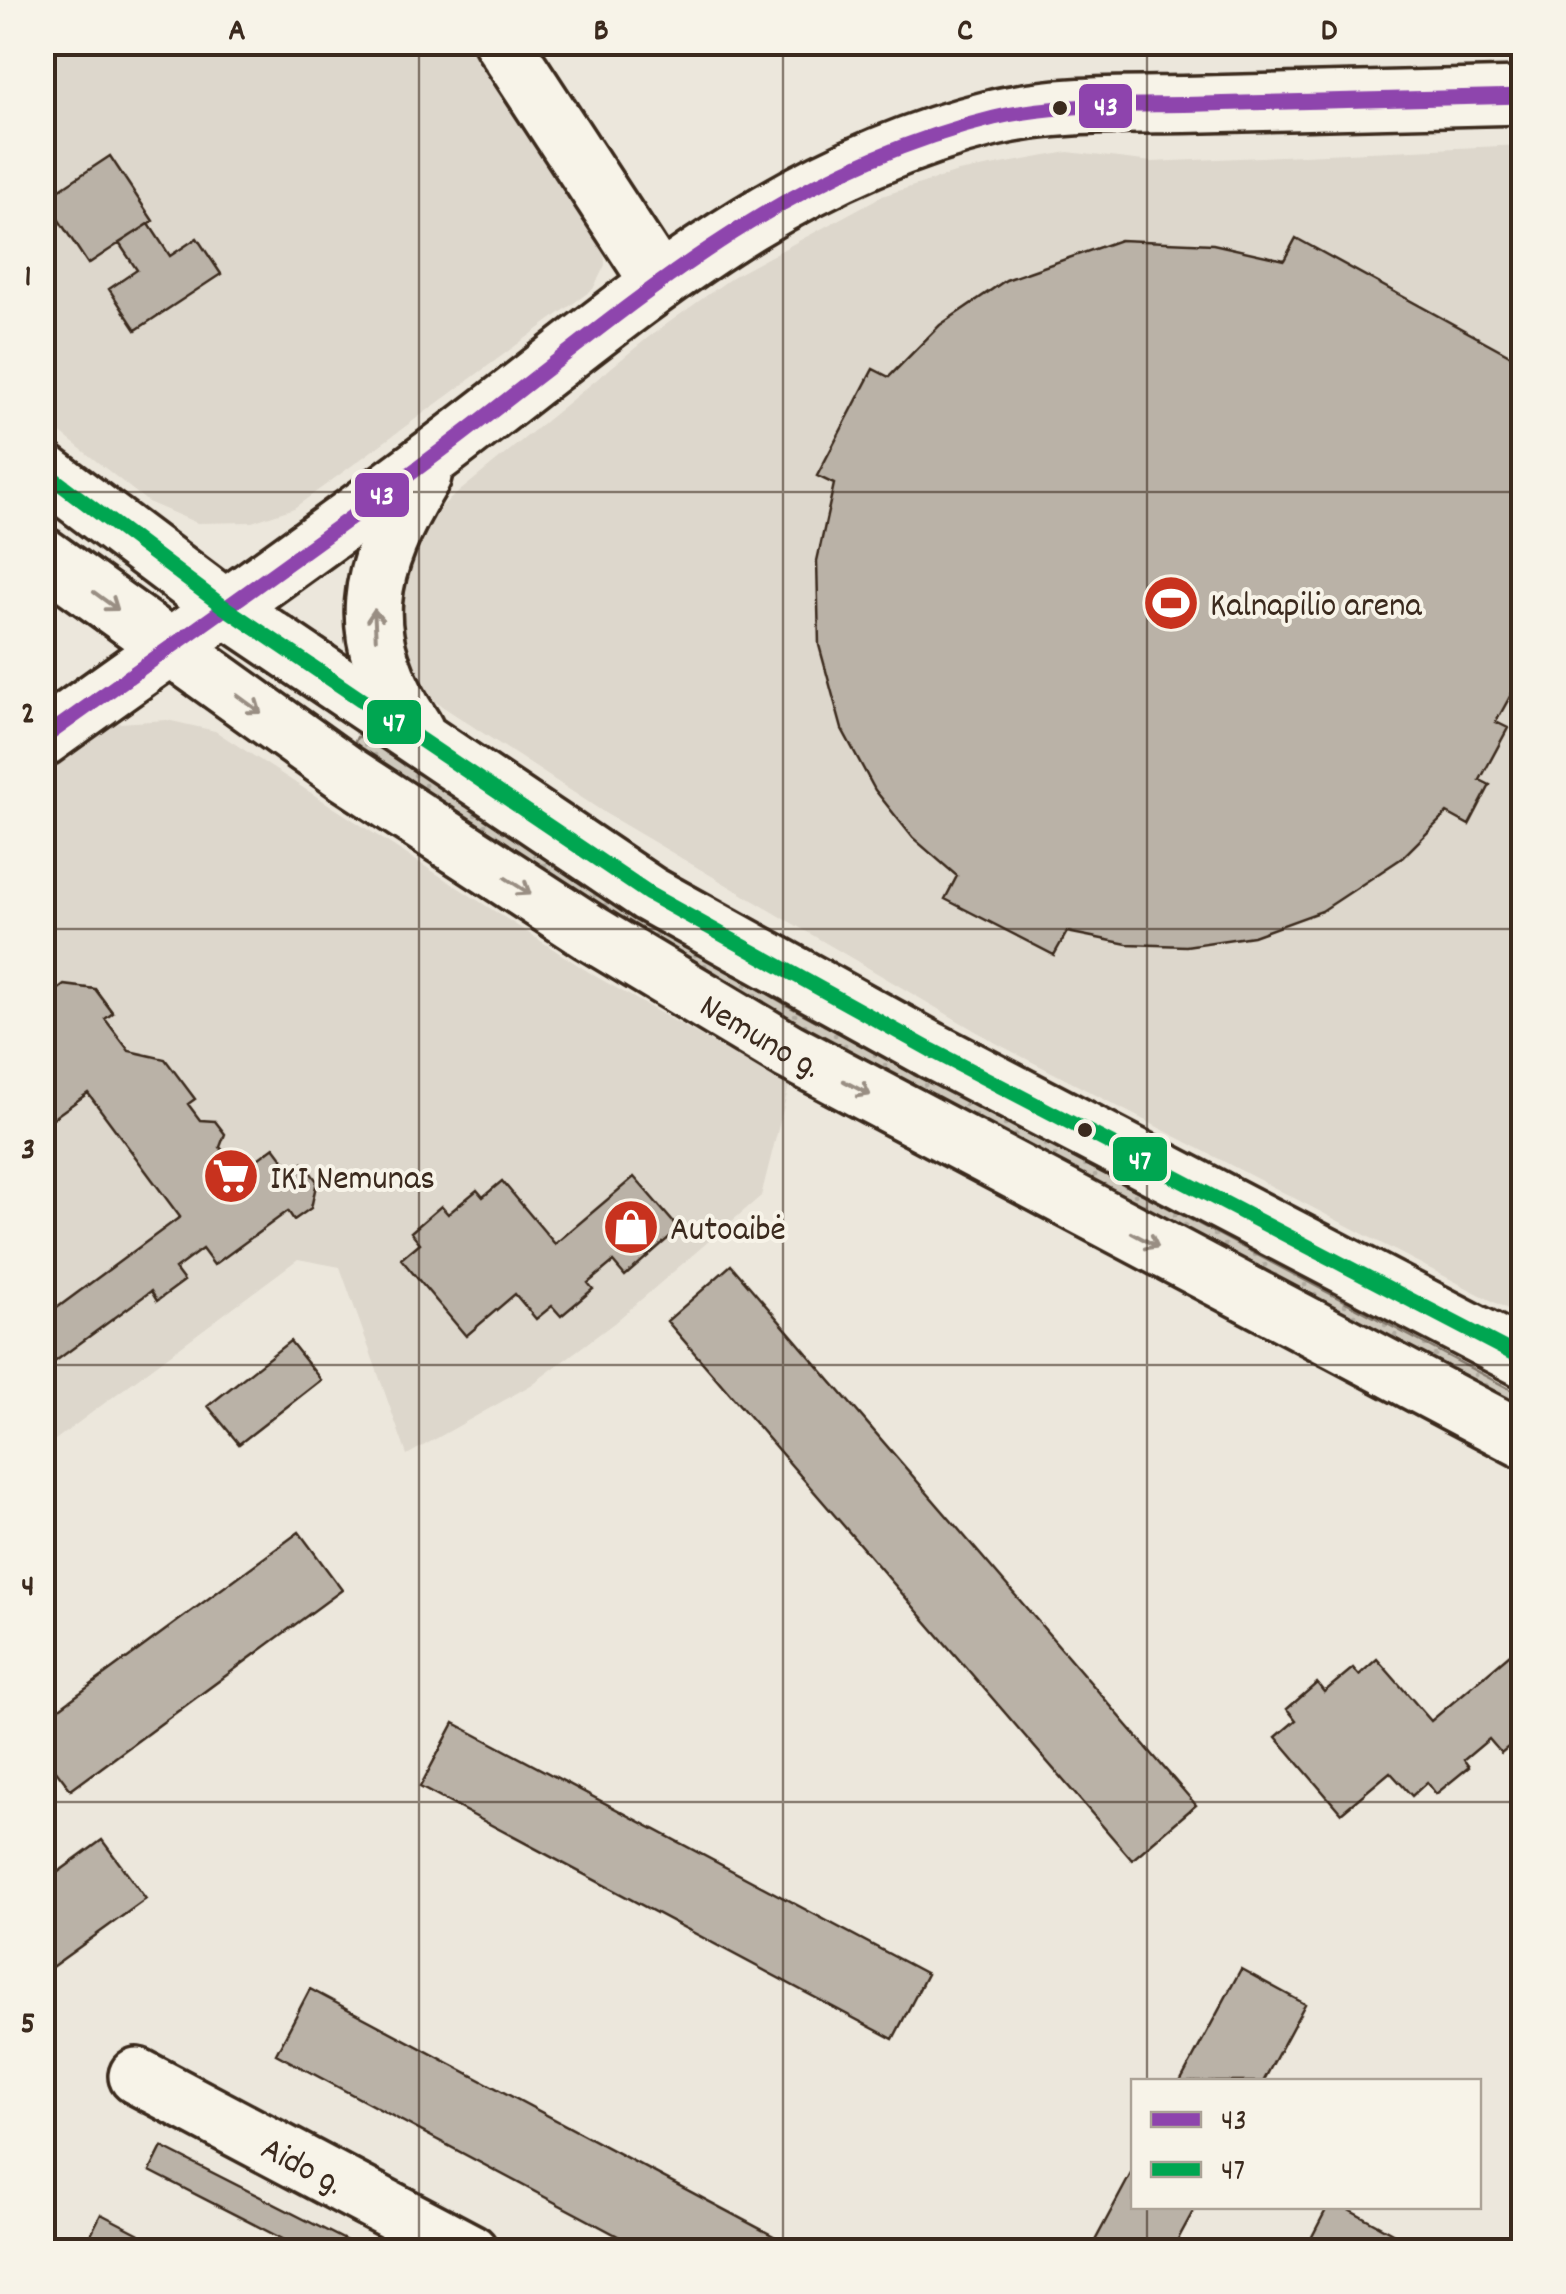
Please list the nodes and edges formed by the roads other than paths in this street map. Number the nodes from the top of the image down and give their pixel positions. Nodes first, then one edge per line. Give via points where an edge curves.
1 (502, 42) edge
2 (1524, 96) edge
3 (660, 282) junction
4 (436, 454) junction
5 (42, 470) edge
6 (42, 555) edge
7 (224, 607) junction
8 (170, 647) junction
9 (42, 739) edge
10 (425, 744) junction
11 (1524, 1360) edge
12 (1524, 1440) edge
13 (136, 2076) dead end
14 (470, 2252) edge

1 - 3 main road
2 - 3 main road via 1150,105 1000,117 912,140 839,170 754,216
3 - 4 main road
4 - 7 main road
10 -> 4 main road via 381,669 373,601 388,534
5 - 7 main road, Nemuno g.
6 -> 8 main road, Nemuno g.
7 - 8 main road
7 - 10 main road, Nemuno g.
8 - 9 main road
8 -> 12 main road, Nemuno g. via 376,794 788,1051
10 - 11 main road, Nemuno g. via 649,894 768,961
13 - 14 main road, Aido g.

